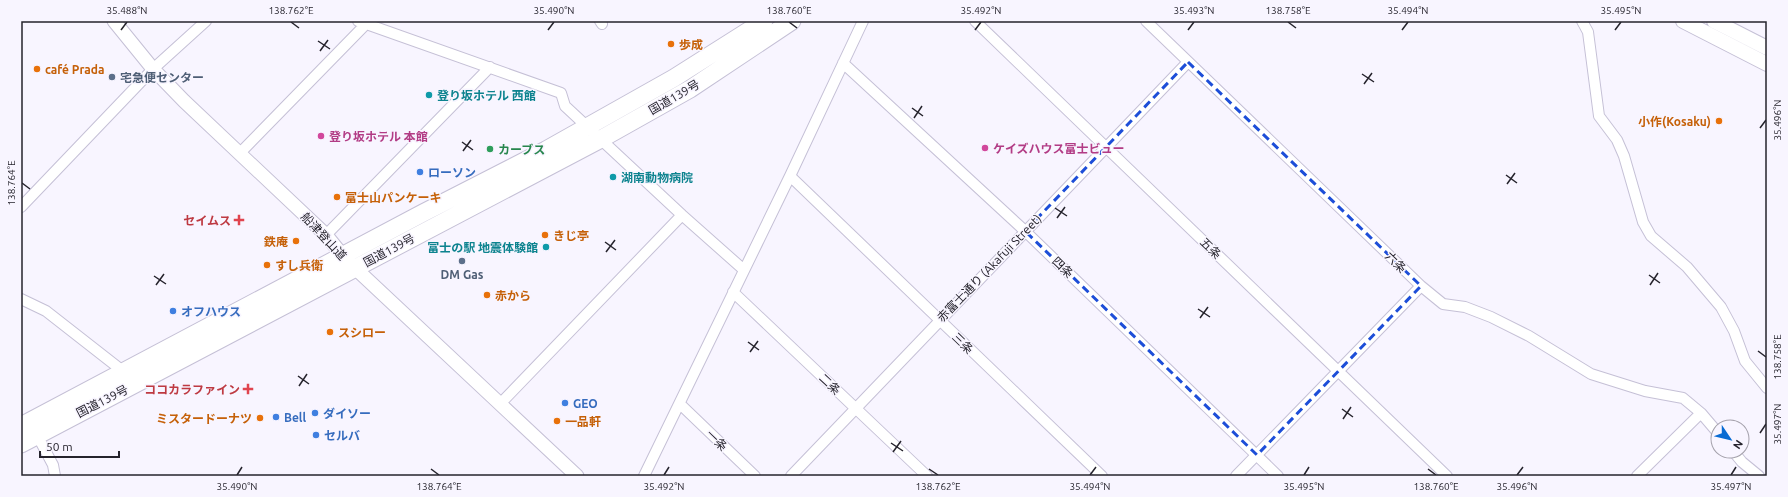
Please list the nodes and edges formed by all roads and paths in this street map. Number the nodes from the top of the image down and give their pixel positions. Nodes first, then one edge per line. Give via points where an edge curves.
1 (114, 21) edge
2 (206, 21) edge
3 (764, 21) edge
4 (792, 21) edge
5 (863, 21) edge
6 (975, 21) edge
7 (1146, 21) edge
8 (1582, 21) edge
9 (1683, 21) edge
10 (1714, 21) edge
11 (362, 22) edge
12 (1767, 48) edge
13 (1188, 62) junction
14 (843, 63) junction
15 (1767, 64) edge
16 (490, 67) junction
17 (154, 69) junction
18 (589, 127) junction
19 (601, 139) junction
20 (1107, 146) junction
21 (240, 153) junction
22 (790, 176) junction
23 (21, 207) edge
24 (682, 215) junction
25 (1025, 231) junction
26 (326, 235) junction
27 (343, 256) junction
28 (355, 268) junction
29 (744, 270) junction
30 (1421, 286) junction
31 (733, 292) junction
32 (21, 299) edge
33 (940, 320) junction
34 (1339, 371) junction
35 (124, 372) junction
36 (1767, 388) edge
37 (500, 404) junction
38 (680, 404) junction
39 (856, 408) junction
40 (1701, 413) junction
41 (1710, 424) edge
42 (21, 426) edge
43 (37, 435) junction
44 (21, 444) edge
45 (1257, 455) junction
46 (1740, 459) edge
47 (55, 476) edge
48 (577, 476) edge
49 (644, 476) edge
50 (755, 476) edge
51 (791, 476) edge
52 (927, 476) edge
53 (1102, 476) edge
54 (1236, 476) edge
55 (1278, 476) edge
56 (1446, 476) edge
57 (1637, 476) edge
58 (1759, 476) edge

1 - 17 street, 船津登山道
2 - 17 street
3 - 18 highway, 国道139号 via 674,78
4 - 19 highway, 国道139号 via 690,89
5 - 14 street
6 - 20 street, 五条
7 - 13 street, 六条
8 - 36 street via 1588,32 1599,116 1617,140 1624,156 1643,222 1652,236 1687,267 1721,307 1734,331 1745,361
9 - 15 main road
10 - 12 main road
11 - 16 street
11 - 21 street
13 - 20 street, 赤富士通り (Akafuji Street)
13 - 30 street, 六条
14 - 22 street
14 - 25 street, 四条
16 - 18 street via 561,93 565,106
16 - 26 street
17 - 21 street, 船津登山道
17 - 23 street
18 - 19 street
18 - 27 highway, 国道139号
19 - 24 street
19 - 28 highway, 国道139号
20 - 25 street, 赤富士通り (Akafuji Street)
20 - 34 street, 五条
21 - 26 street, 船津登山道
22 - 29 street
22 - 33 street, 三条
24 - 29 street
24 - 37 street
25 - 33 street, 赤富士通り (Akafuji Street)
25 - 45 street, 四条
26 - 27 street, 船津登山道
27 - 28 street, 船津登山道
27 - 35 highway, 国道139号
28 - 37 street, 船津登山道
28 - 43 highway, 国道139号
29 - 31 street
30 - 34 street
30 - 40 street, 六条 via 1443,304 1465,307 1491,317 1591,374 1645,391 1684,398
31 - 38 street
31 - 39 street, 二条
32 - 35 street via 46,310
33 - 39 street, 赤富士通り (Akafuji Street)
33 - 53 street, 三条
34 - 45 street
34 - 56 street, 五条
35 - 42 highway, 国道139号
37 - 48 street, 船津登山道
38 - 49 street
38 - 50 street, 一条
39 - 51 street, 赤富士通り (Akafuji Street)
39 - 52 street, 二条
40 - 41 street, 六条
40 - 57 street
43 - 44 highway, 国道139号
43 - 47 street via 53,465
45 - 54 street
45 - 55 street, 四条
46 - 58 street

